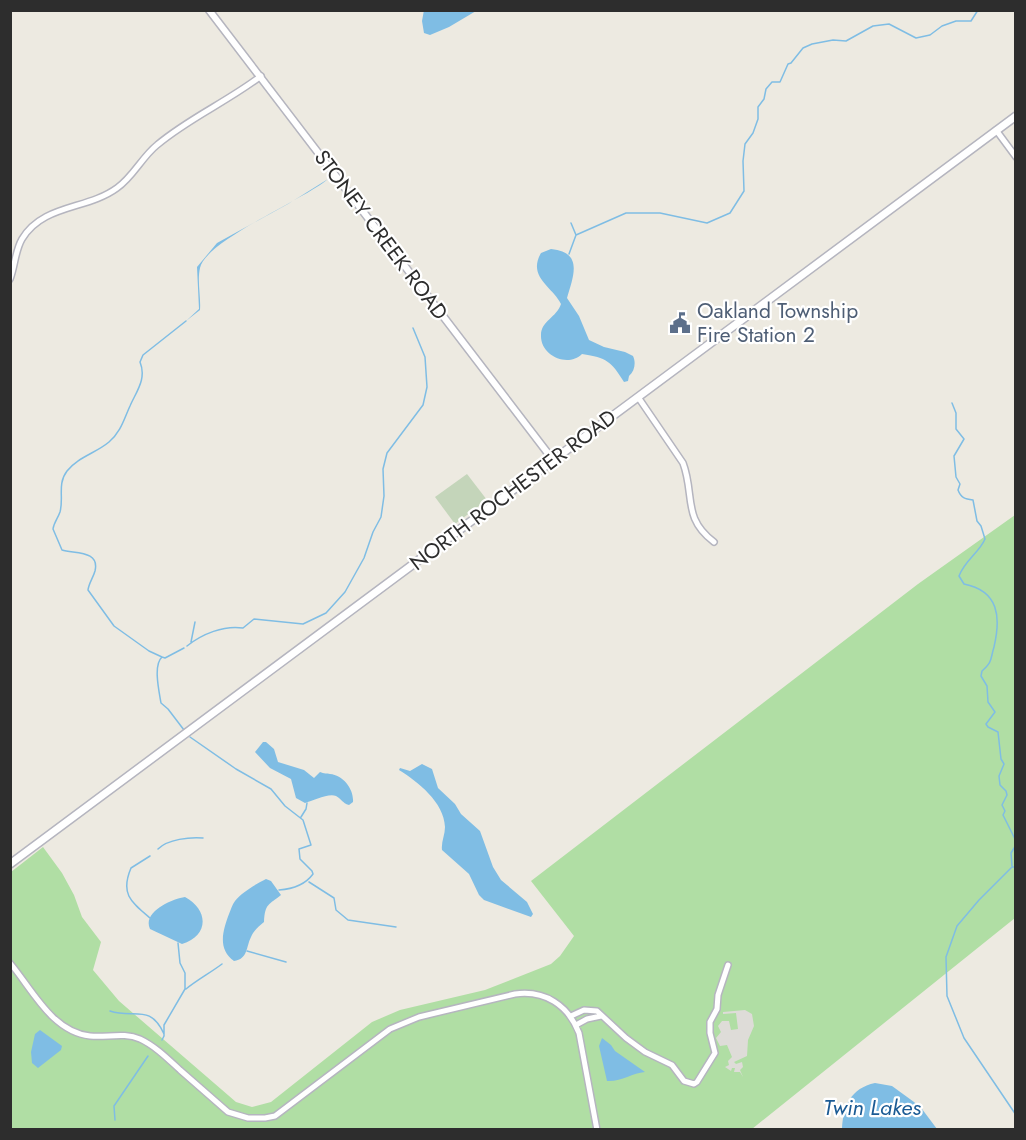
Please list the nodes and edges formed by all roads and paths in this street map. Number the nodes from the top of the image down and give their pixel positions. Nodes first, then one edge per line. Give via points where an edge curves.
1 (209, 10) edge
2 (261, 76) junction
3 (1016, 116) edge
4 (996, 130) junction
5 (1016, 157) edge
6 (10, 279) edge
7 (638, 397) junction
8 (553, 460) junction
9 (714, 542) dead end
10 (10, 864) edge
11 (10, 963) edge
12 (728, 965) dead end
13 (571, 1016) junction
14 (601, 1016) junction
15 (576, 1025) junction
16 (597, 1130) edge

1 - 2 street, STONEY CREEK ROAD
2 - 6 street via 157,145 115,189 38,222 21,241
2 - 8 street, STONEY CREEK ROAD
3 - 4 main road, NORTH ROCHESTER ROAD
4 - 5 street
4 - 7 main road, NORTH ROCHESTER ROAD
7 - 8 main road, NORTH ROCHESTER ROAD
7 - 9 street via 683,463 688,475 690,509 704,534
8 - 10 main road, NORTH ROCHESTER ROAD
11 - 13 street via 62,1025 88,1036 139,1038 159,1050 228,1112 248,1118 279,1114 381,1034 419,1017 526,992 556,1002
12 - 14 street via 710,1022 715,1053 694,1084 686,1082 672,1065 636,1046
13 - 14 street via 593,1010
13 - 15 street
14 - 15 street
15 - 16 street

